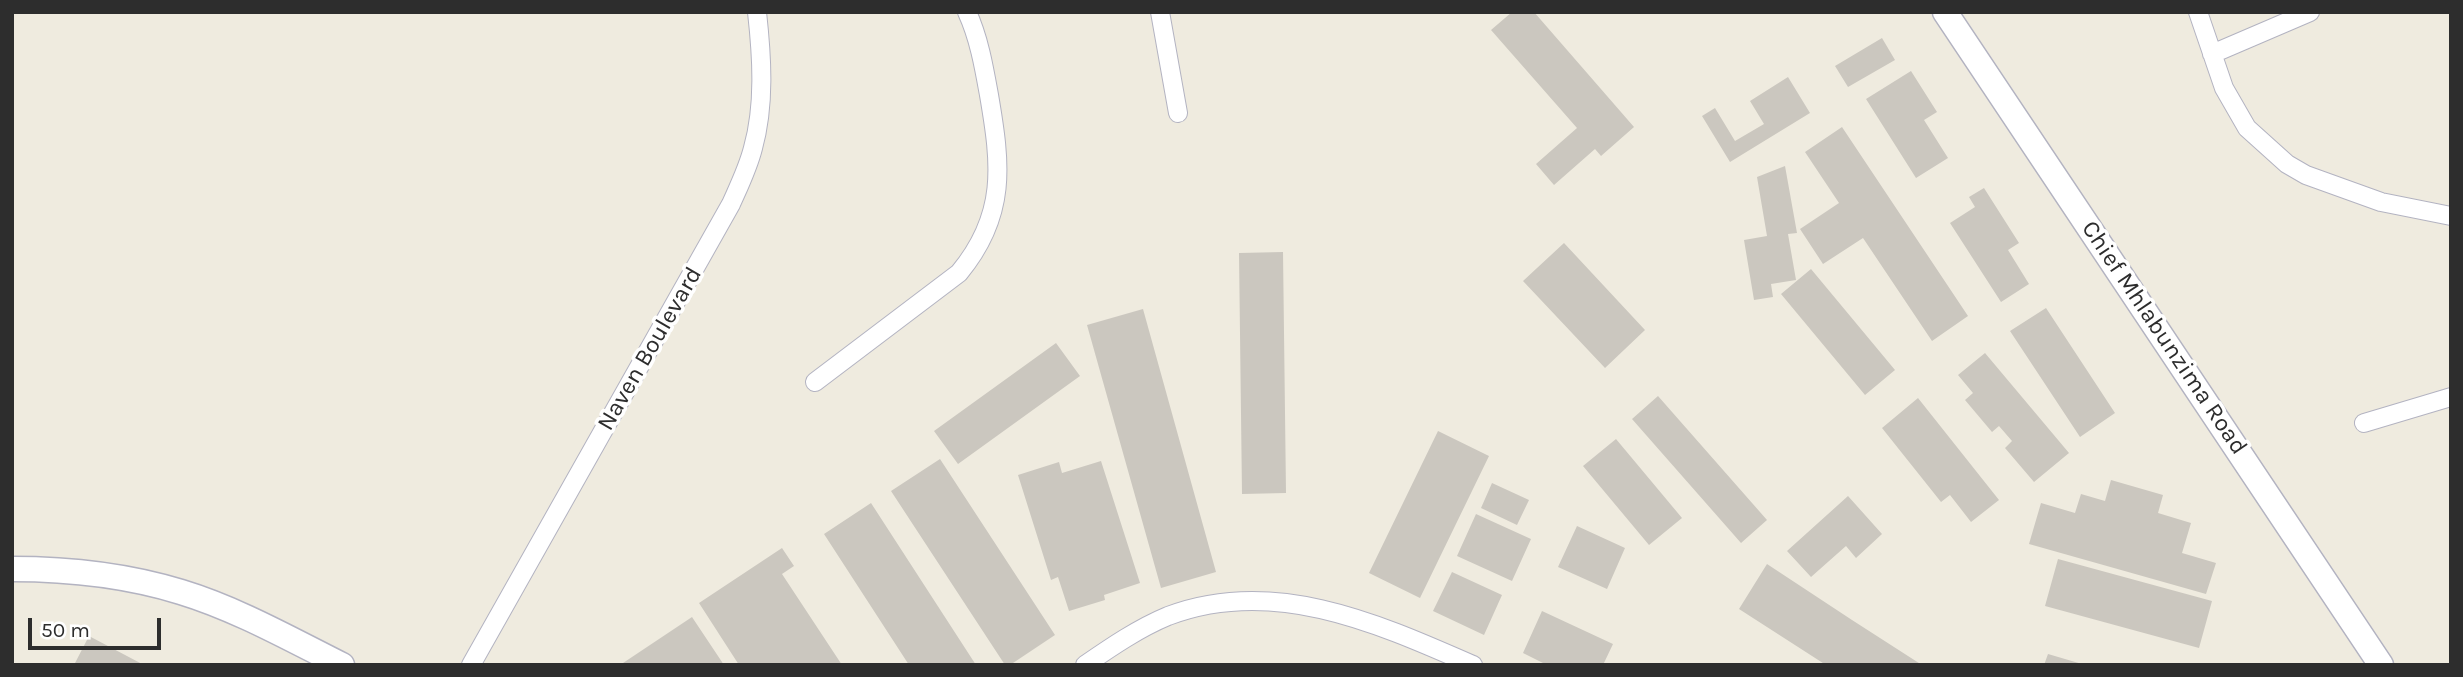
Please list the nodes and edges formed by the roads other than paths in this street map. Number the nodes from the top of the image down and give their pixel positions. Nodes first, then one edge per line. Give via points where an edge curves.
1 (757, 12) edge
2 (967, 12) edge
3 (1160, 12) edge
4 (1945, 12) edge
5 (2198, 12) edge
6 (2310, 12) edge
7 (2212, 54) junction
8 (1178, 113) dead end
9 (2451, 216) edge
10 (815, 382) dead end
11 (2451, 397) edge
12 (2364, 423) dead end
13 (12, 569) edge
14 (342, 665) edge
15 (471, 665) edge
16 (1085, 665) edge
17 (1473, 665) edge
18 (2381, 665) edge

1 - 15 street, Naven Boulevard via 759,119 732,204
2 - 10 street via 982,56 999,162 995,204 984,234 970,260 952,279
3 - 8 street
4 - 18 main road, Chief Mhlabunzima Road
5 - 7 street
6 - 7 street
7 - 9 street via 2224,88 2247,128 2287,164 2381,202
11 - 12 street
13 - 14 main road via 100,574 183,592
16 - 17 street via 1167,617 1216,604 1260,600 1319,607 1355,617

